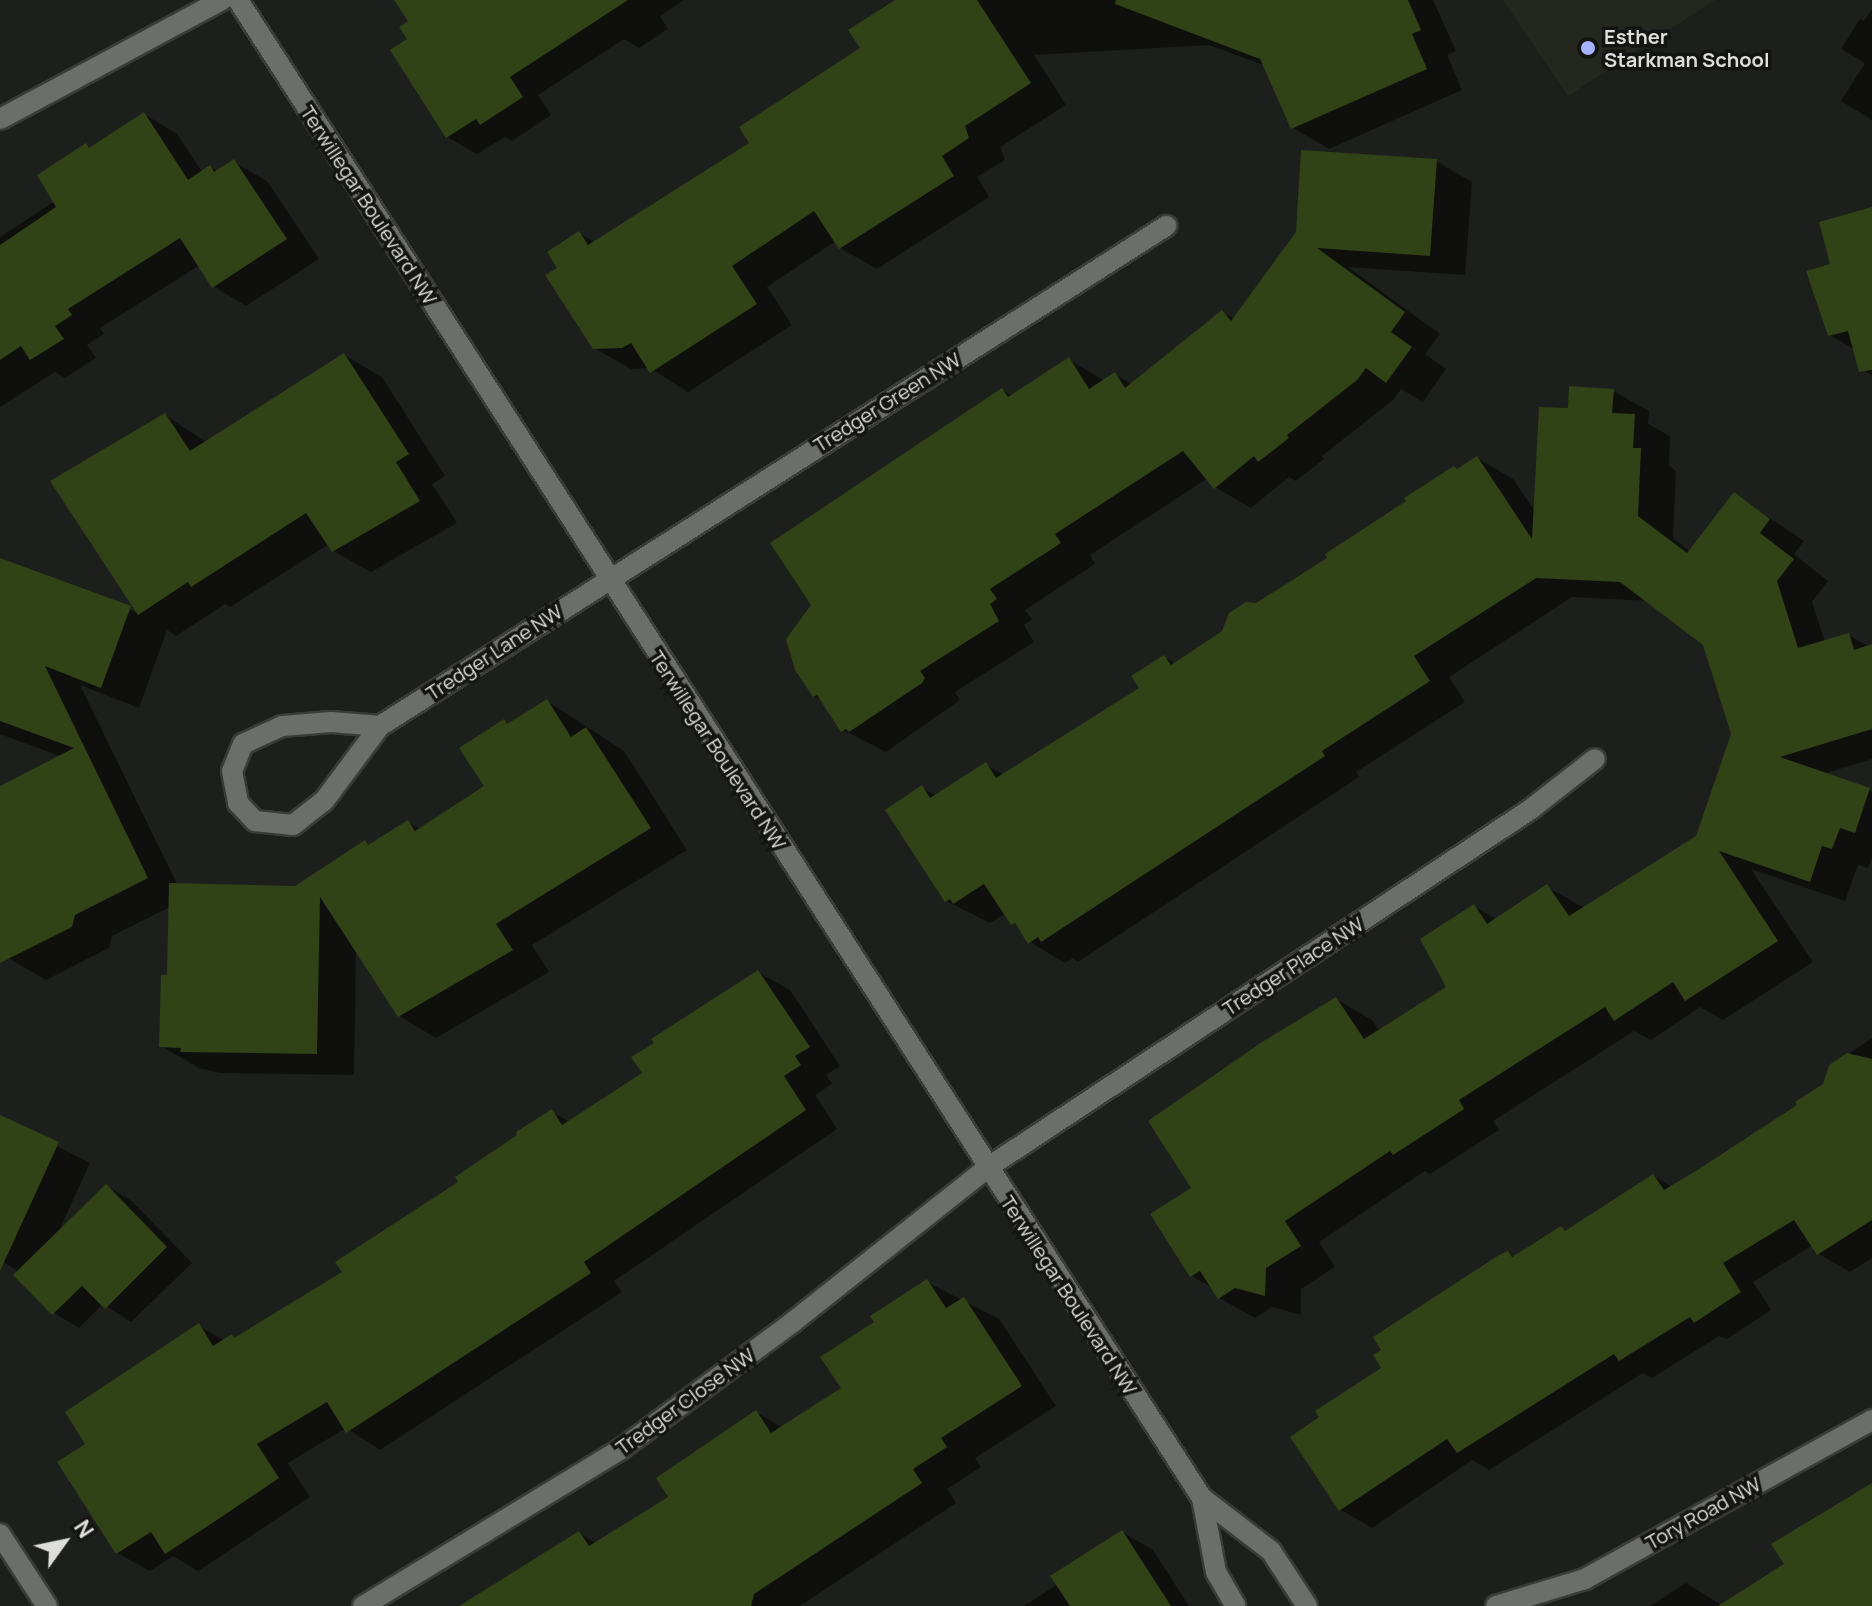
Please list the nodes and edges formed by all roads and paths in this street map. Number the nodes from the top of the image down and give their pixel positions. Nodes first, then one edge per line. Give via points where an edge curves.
1 (222, 0) edge
2 (238, 0) edge
3 (0, 119) edge
4 (1166, 226) dead end
5 (608, 578) junction
6 (380, 726) junction
7 (1595, 759) dead end
8 (987, 1168) junction
9 (1872, 1420) edge
10 (1202, 1498) junction
11 (0, 1534) edge
12 (1526, 1601) edge
13 (47, 1606) edge
14 (363, 1606) edge
15 (1236, 1606) edge
16 (1307, 1606) edge
17 (1496, 1606) edge

1 - 3 street
2 - 5 street, Terwillegar Boulevard NW
4 - 5 street, Tredger Green NW
5 - 6 street, Tredger Lane NW
5 - 8 street, Terwillegar Boulevard NW
6 - 6 street, Tredger Lane NW via 282,726 243,744 232,771 238,803 255,821 293,825 324,801
7 - 8 street, Tredger Place NW via 1531,809
8 - 10 street, Terwillegar Boulevard NW
8 - 14 street, Tredger Close NW via 793,1322 621,1449
9 - 12 street, Tory Road NW via 1585,1579
10 - 15 street, Terwillegar Boulevard NW via 1216,1572
10 - 16 street, Terwillegar Boulevard NW via 1271,1551
11 - 13 street
12 - 17 street, Tory Road NW

